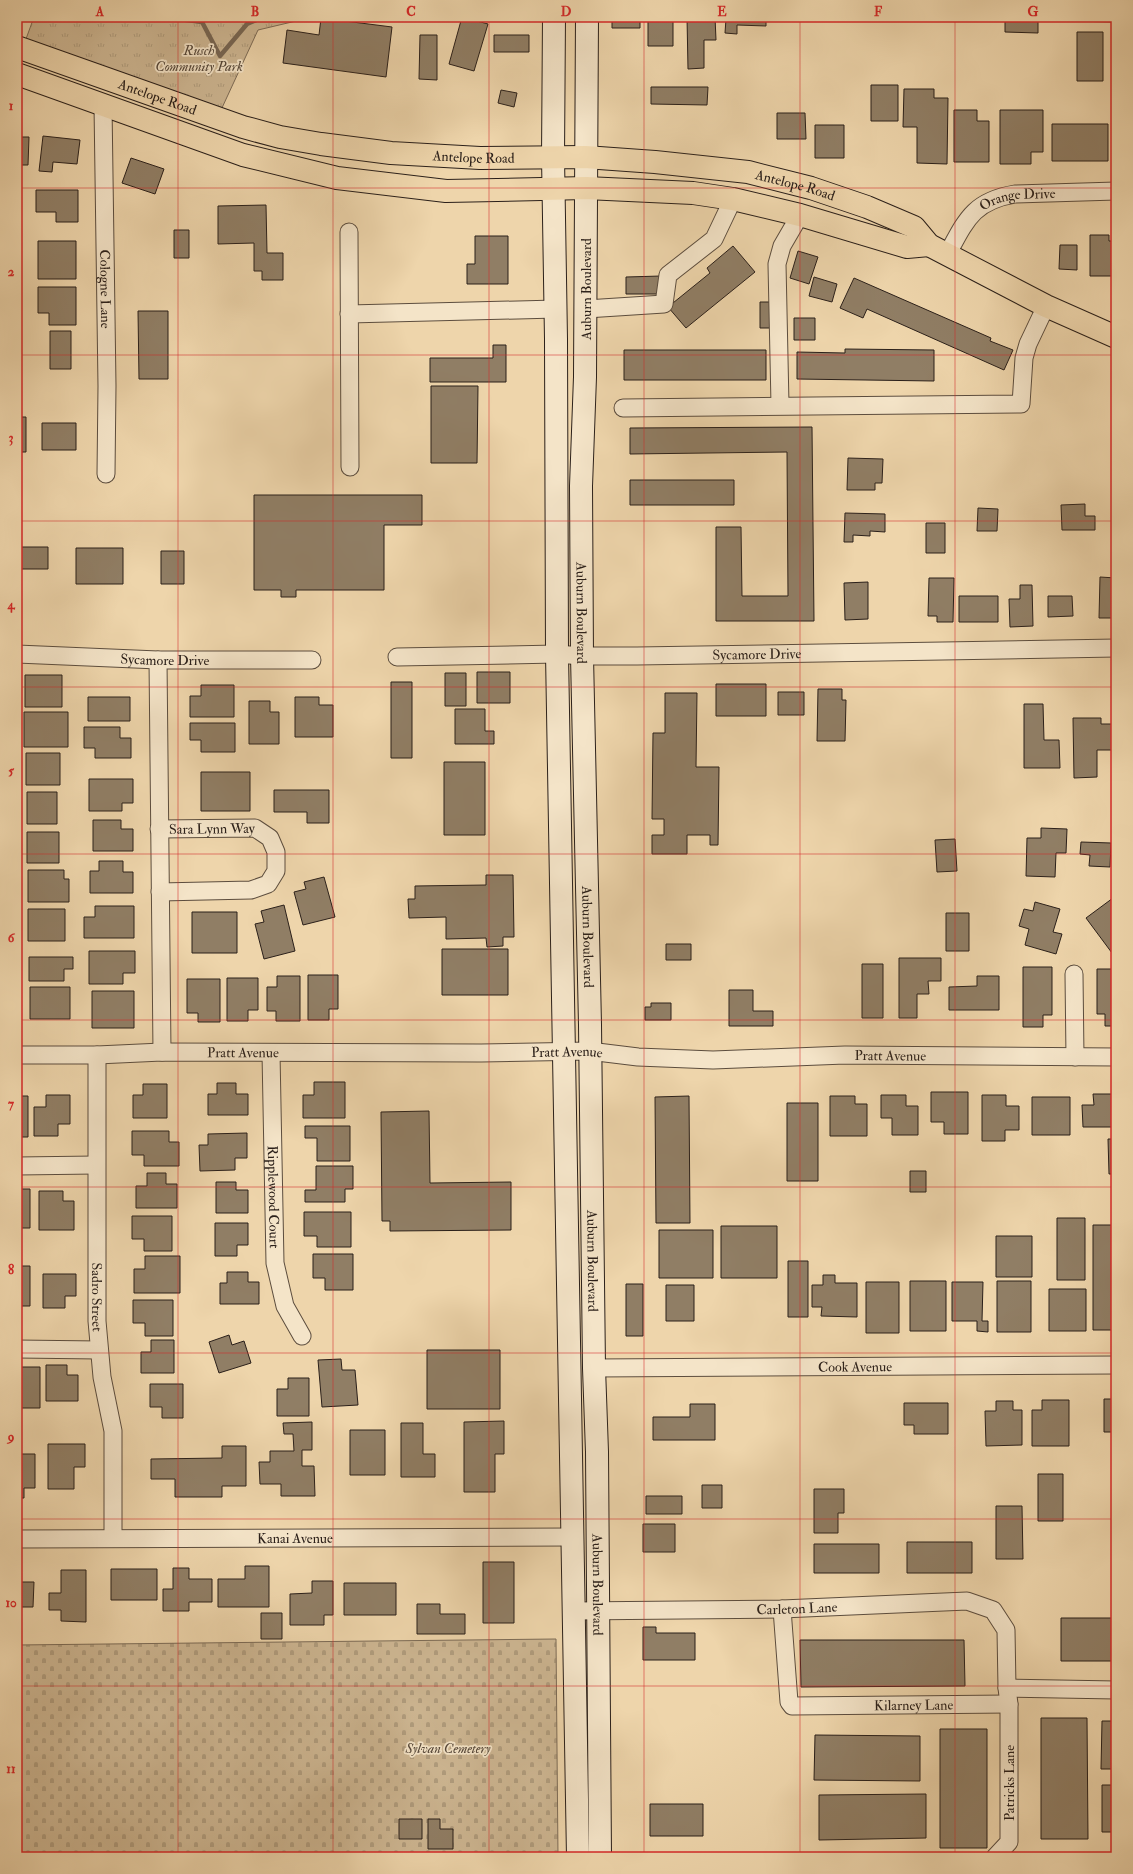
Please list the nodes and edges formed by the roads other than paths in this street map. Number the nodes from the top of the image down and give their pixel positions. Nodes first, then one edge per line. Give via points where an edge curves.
1 (554, 17) edge
2 (587, 17) edge
3 (17, 47) edge
4 (17, 74) edge
5 (103, 104) junction
6 (553, 157) junction
7 (585, 157) junction
8 (586, 188) junction
9 (554, 189) junction
10 (1116, 191) edge
11 (733, 200) junction
12 (800, 215) junction
13 (349, 232) dead end
14 (938, 250) junction
15 (1046, 306) junction
16 (556, 309) junction
17 (586, 309) junction
18 (349, 314) junction
19 (1116, 337) edge
20 (780, 405) junction
21 (622, 408) dead end
22 (350, 467) dead end
23 (106, 474) dead end
24 (1116, 648) edge
25 (17, 654) edge
26 (557, 654) junction
27 (582, 656) junction
28 (397, 657) dead end
29 (158, 660) junction
30 (312, 660) dead end
31 (159, 829) junction
32 (160, 892) junction
33 (1074, 974) dead end
34 (589, 1051) junction
35 (162, 1052) junction
36 (564, 1052) junction
37 (271, 1053) junction
38 (17, 1055) edge
39 (97, 1055) junction
40 (1075, 1057) junction
41 (1116, 1057) edge
42 (96, 1165) junction
43 (17, 1166) edge
44 (566, 1220) junction
45 (302, 1336) dead end
46 (17, 1349) edge
47 (99, 1350) junction
48 (1116, 1365) edge
49 (594, 1368) junction
50 (572, 1537) junction
51 (113, 1538) junction
52 (17, 1539) edge
53 (782, 1609) junction
54 (599, 1610) junction
55 (576, 1611) junction
56 (1006, 1630) joint
57 (1116, 1690) edge
58 (1008, 1696) junction
59 (600, 1800) junction
60 (578, 1857) edge
61 (582, 1857) edge
62 (600, 1857) edge
63 (995, 1857) edge

1 - 6 main road, Auburn Boulevard
2 - 7 main road, Auburn Boulevard
3 - 6 main road, Antelope Road via 243,127 280,137 391,153 480,158
4 - 5 main road, Antelope Road
5 - 9 main road, Antelope Road via 243,155 337,178 446,191
5 - 23 street, Cologne Lane
6 - 7 main road, Antelope Road
6 - 9 main road, Auburn Boulevard
7 - 8 main road, Auburn Boulevard
7 - 14 main road, Antelope Road via 748,172 811,188 867,207 914,227
8 - 9 main road, Antelope Road
8 - 11 main road, Antelope Road via 693,193
8 - 17 main road, Auburn Boulevard
9 - 16 main road, Auburn Boulevard
10 - 14 street, Orange Drive via 1015,194 994,198 972,213
11 - 12 main road, Antelope Road
11 - 17 street via 714,239 668,275 664,304
12 - 14 main road, Antelope Road via 907,247
12 - 20 street via 782,246 777,264
13 - 18 street
14 - 15 main road, Antelope Road
15 - 19 main road, Antelope Road
15 - 20 street via 1024,358 1021,404
16 - 18 street
16 - 26 main road, Auburn Boulevard
17 - 27 main road, Auburn Boulevard via 581,486
18 - 22 street
20 - 21 street
24 - 27 street, Sycamore Drive
25 - 29 street, Sycamore Drive
26 - 27 street, Sycamore Drive
26 - 28 street, Sycamore Drive
26 - 36 main road, Auburn Boulevard
27 - 34 main road, Auburn Boulevard
29 - 30 street, Sycamore Drive
29 - 31 street, Sara Lynn Way
31 - 32 street, Sara Lynn Way
31 - 32 street, Sara Lynn Way via 255,828 270,838 276,852 276,872 268,884 251,890
32 - 35 street, Sara Lynn Way
33 - 40 street
34 - 36 street, Pratt Avenue
34 - 40 street, Pratt Avenue via 638,1057 713,1060 845,1055
34 - 49 main road, Auburn Boulevard
35 - 37 street, Pratt Avenue
35 - 39 street, Pratt Avenue
36 - 37 street, Pratt Avenue
36 - 44 main road, Auburn Boulevard
37 - 45 street, Ripplewood Court via 275,1263 285,1306
38 - 39 street, Pratt Avenue
39 - 42 street, Sadro Street
40 - 41 street, Pratt Avenue
42 - 43 street
42 - 47 street, Sadro Street
44 - 49 main road via 579,1269 581,1354
44 - 50 main road, Auburn Boulevard
46 - 47 street
47 - 51 street, Sadro Street via 113,1431
48 - 49 street, Cook Avenue
49 - 54 main road, Auburn Boulevard
50 - 51 street, Kanai Avenue
50 - 55 main road, Auburn Boulevard
51 - 52 street, Kanai Avenue
53 - 54 street, Carleton Lane
53 - 56 street, Carleton Lane via 967,1601 993,1610
53 - 58 street, Kilarney Lane via 789,1702 792,1706
54 - 55 street, Carleton Lane
54 - 59 main road, Auburn Boulevard
55 - 60 main road, Auburn Boulevard
56 - 58 street, Patricks Lane
57 - 58 street, Kilarney Lane
58 - 63 street, Patricks Lane via 1009,1842
59 - 61 main road
59 - 62 main road, Auburn Boulevard

